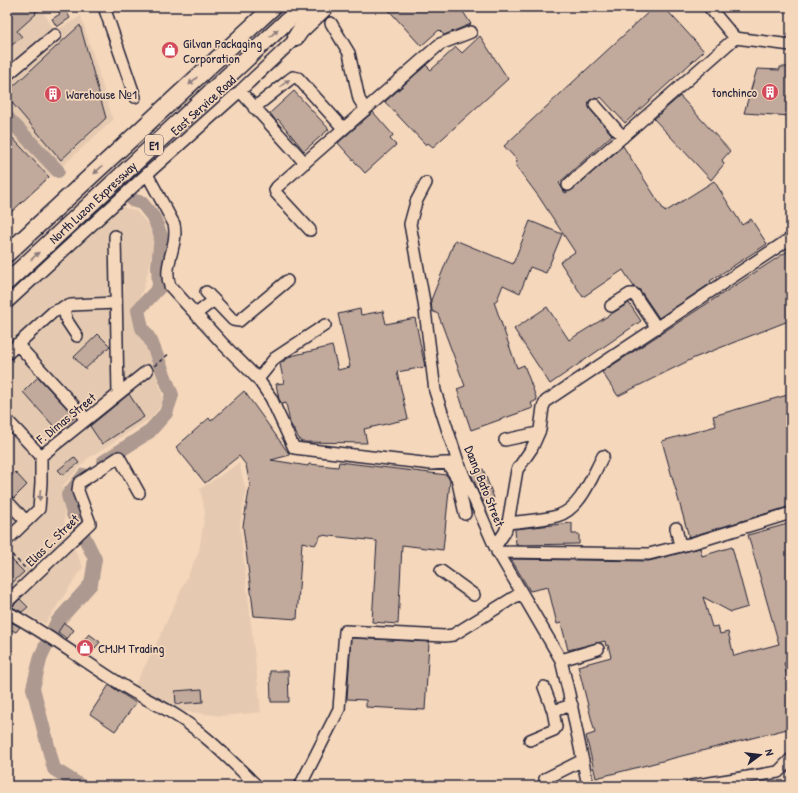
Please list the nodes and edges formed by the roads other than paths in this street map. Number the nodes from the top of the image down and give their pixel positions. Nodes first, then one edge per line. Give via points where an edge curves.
1 (104, 7) edge
2 (273, 7) edge
3 (302, 7) edge
4 (316, 7) edge
5 (329, 7) edge
6 (709, 7) edge
7 (331, 23) dead end
8 (471, 32) dead end
9 (55, 35) dead end
10 (296, 37) junction
11 (735, 38) junction
12 (791, 44) edge
13 (7, 75) edge
14 (240, 91) junction
15 (135, 97) dead end
16 (595, 106) dead end
17 (254, 108) junction
18 (365, 109) junction
19 (343, 128) junction
20 (624, 137) junction
21 (305, 163) junction
22 (147, 174) junction
23 (426, 183) dead end
24 (568, 185) dead end
25 (310, 230) dead end
26 (115, 236) dead end
27 (791, 238) edge
28 (7, 254) edge
29 (287, 281) dead end
30 (7, 282) edge
31 (7, 303) edge
32 (116, 303) junction
33 (611, 306) dead end
34 (63, 308) junction
35 (196, 314) junction
36 (325, 325) dead end
37 (657, 328) junction
38 (77, 336) dead end
39 (17, 344) junction
40 (7, 354) edge
41 (148, 371) road end
42 (258, 379) junction
43 (118, 394) junction
44 (86, 419) junction
45 (7, 420) edge
46 (538, 433) junction
47 (505, 440) dead end
48 (41, 456) junction
49 (603, 456) dead end
50 (453, 462) junction
51 (139, 493) dead end
52 (7, 501) edge
53 (791, 513) edge
54 (465, 514) dead end
55 (26, 521) junction
56 (508, 523) junction
57 (676, 528) dead end
58 (7, 540) edge
59 (680, 546) junction
60 (496, 549) junction
61 (441, 572) dead end
62 (520, 593) junction
63 (474, 595) dead end
64 (7, 602) edge
65 (7, 612) edge
66 (598, 649) dead end
67 (560, 660) junction
68 (544, 687) dead end
69 (572, 705) junction
70 (553, 711) junction
71 (530, 740) dead end
72 (791, 759) edge
73 (583, 760) junction
74 (545, 779) dead end
75 (257, 786) edge
76 (300, 786) edge
77 (588, 786) edge
78 (691, 786) edge

1 - 15 street
2 -> 28 highway, North Luzon Expressway / E1
30 -> 3 highway, North Luzon Expressway / E1
4 - 10 highway
5 - 10 street, East Service Road
6 - 11 street
7 - 18 street via 349,53 359,99
8 - 18 street via 440,44
9 - 13 street
10 - 14 street, East Service Road
11 - 12 street
11 - 20 street
14 - 17 street
14 - 22 street, East Service Road
16 - 20 street
17 -> 19 street via 293,77 298,78
17 - 21 street
18 - 19 street
19 - 21 street
20 - 24 street
21 - 25 street via 276,190
22 - 31 street, East Service Road
22 - 35 street via 176,232 167,278 170,286
23 - 50 street, Daang Bato Street via 416,202 410,224 424,302 435,391
26 - 32 street
27 - 37 street
29 - 35 street via 239,322 233,320 210,296
32 - 34 street via 71,305
32 - 43 street
33 - 37 street via 634,294
34 - 38 street
34 - 39 street via 53,312
35 - 42 street
36 - 42 street via 275,358
37 - 46 street via 546,401
39 - 40 street
39 - 44 street
41 - 43 street, F. Dimas Street
42 - 50 street via 271,398 289,440 296,449 431,464
43 - 44 street, F. Dimas Street
44 - 48 street, F. Dimas Street
45 - 48 street
46 - 47 street
46 - 56 street via 532,448 517,470
48 -> 55 street, F. Dimas Street via 39,509
49 - 56 street via 578,501 568,510 558,516
50 - 54 street
50 - 60 street, Daang Bato Street
51 - 64 street, Elias C. Street via 119,458 79,483 78,491 90,523
52 - 55 street
53 - 59 street
55 - 58 street, F. Dimas Street
56 - 60 street
57 - 59 street
59 - 60 street via 649,554
60 - 62 street, Daang Bato Street
61 - 63 street
62 - 67 street, Daang Bato Street
62 - 76 street via 453,635 345,631 339,709
65 - 75 street via 43,632 122,686 188,723 214,744
66 - 67 street
67 - 69 street, Daang Bato Street
68 - 70 street
69 - 70 street
69 - 73 street, Daang Bato Street
70 - 71 street via 556,727 554,730
72 - 78 street via 778,772
73 - 74 street
73 - 77 street, Daang Bato Street

